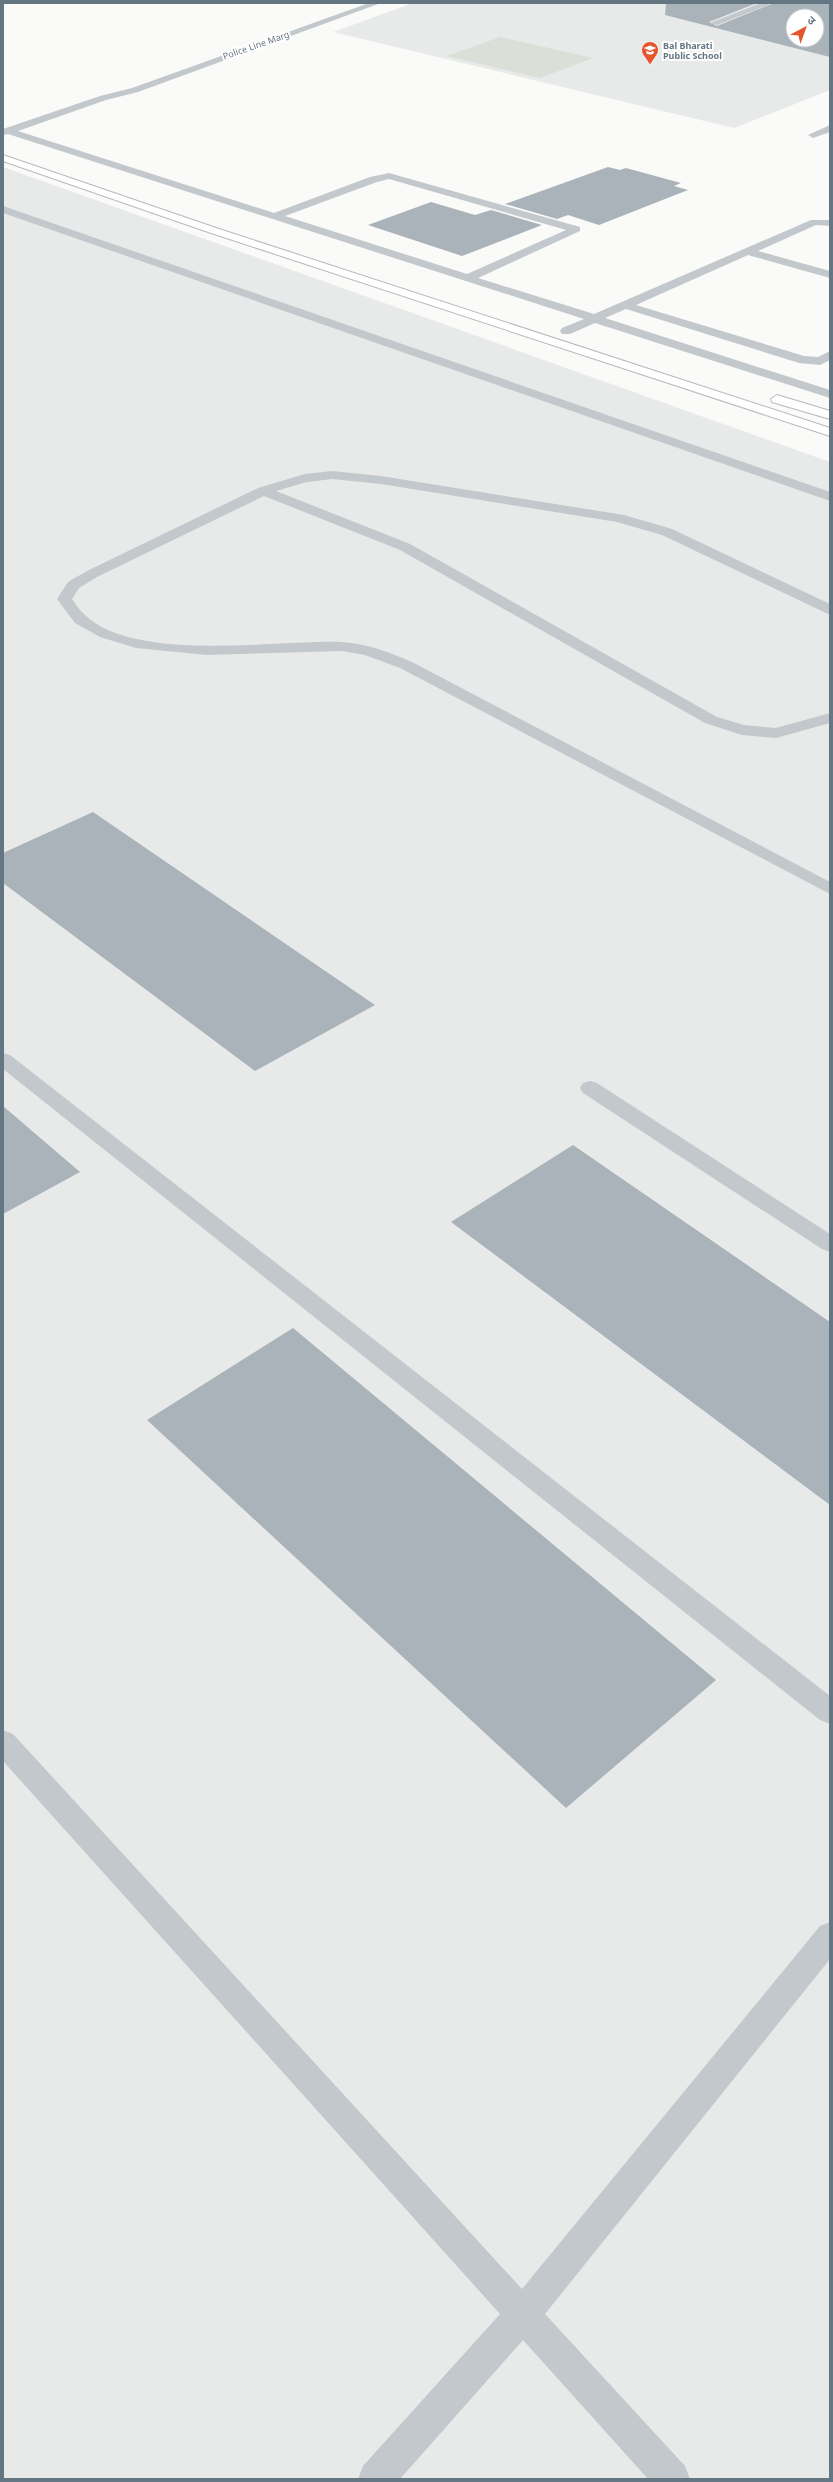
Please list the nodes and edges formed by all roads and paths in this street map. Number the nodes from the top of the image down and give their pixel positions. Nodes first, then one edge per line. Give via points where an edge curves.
1 (377, 3) edge
2 (769, 3) edge
3 (714, 23) dead end
4 (830, 128) edge
5 (813, 135) dead end
6 (8, 137) edge
7 (3, 158) edge
8 (3, 209) edge
9 (275, 216) junction
10 (830, 223) edge
11 (746, 251) junction
12 (830, 275) edge
13 (468, 278) junction
14 (625, 305) junction
15 (594, 318) junction
16 (551, 326) dead end
17 (566, 331) junction
18 (582, 336) dead end
19 (830, 355) edge
20 (762, 394) dead end
21 (830, 394) edge
22 (830, 415) edge
23 (830, 432) edge
24 (263, 491) junction
25 (830, 497) edge
26 (830, 610) edge
27 (830, 718) edge
28 (830, 889) edge
29 (3, 1059) edge
30 (590, 1088) dead end
31 (830, 1244) edge
32 (830, 1712) edge
33 (3, 1742) edge
34 (830, 1936) edge
35 (523, 2314) junction
36 (376, 2479) edge
37 (672, 2479) edge

1 - 6 street, Police Line Marg via 135,90 114,101
2 - 3 street
4 - 5 street
6 - 9 street
7 - 23 main road via 223,234
8 - 25 street
9 - 13 street
9 - 13 street via 374,179 389,176 576,229
10 - 11 street via 816,222
11 - 12 street
11 - 14 street
13 - 15 street
14 - 15 street
14 - 19 street via 803,360 820,361
15 - 17 street
15 - 21 street
16 - 17 main road
17 - 18 main road
20 - 22 main road
24 - 26 street via 305,478 332,475 619,518 667,532
24 - 27 street via 405,547 711,720 742,730 776,733
24 - 28 street via 73,585 64,599 70,612 87,625 114,637 159,646 217,652 347,647 373,651 406,665
29 - 32 street
30 - 31 street
33 - 35 street
34 - 35 street
35 - 36 street
35 - 37 street

